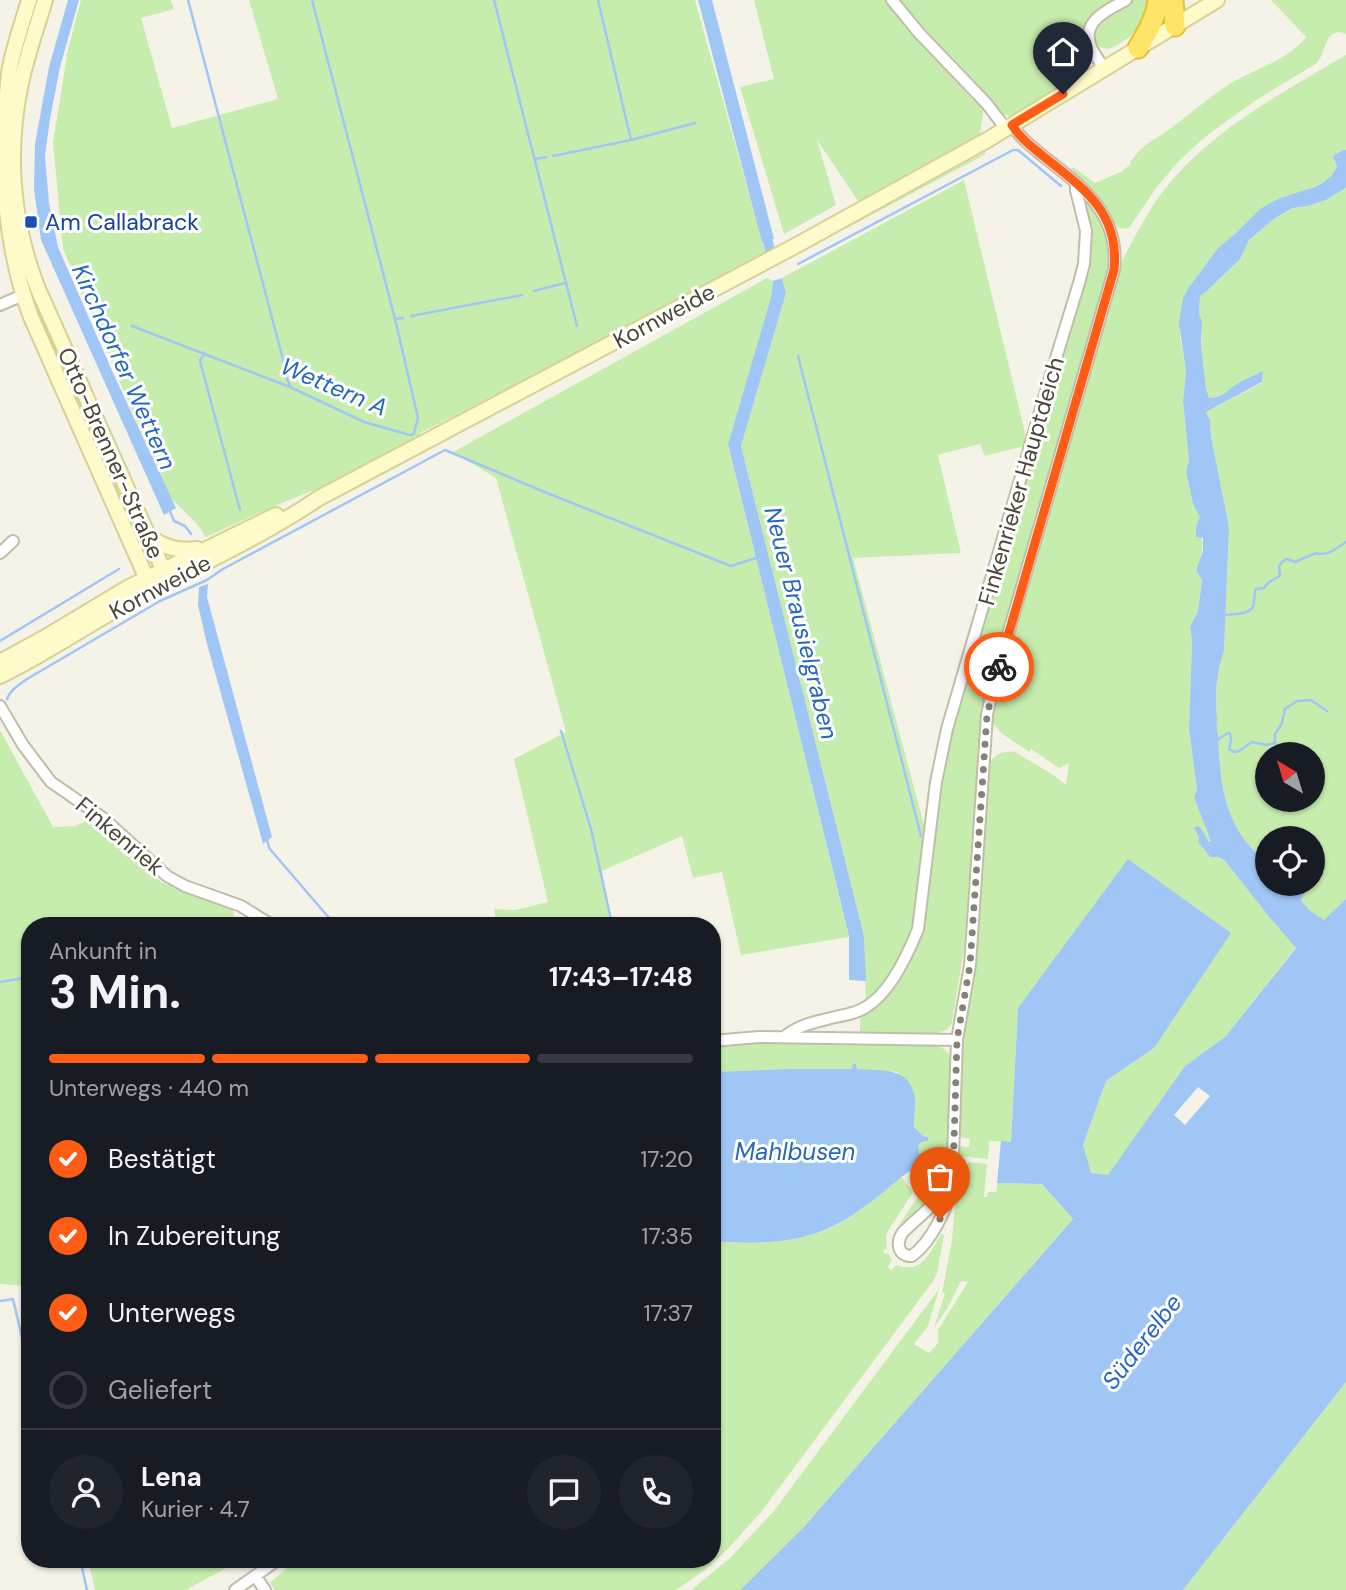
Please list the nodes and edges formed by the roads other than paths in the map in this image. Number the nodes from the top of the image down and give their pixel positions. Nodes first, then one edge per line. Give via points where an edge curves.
1 (29, 0) edge
2 (45, 0) edge
3 (892, 0) edge
4 (1126, 0) edge
5 (1217, 0) edge
6 (1163, 3) edge
7 (1175, 26) junction
8 (1138, 48) junction
9 (1104, 69) junction
10 (1009, 127) junction
11 (1076, 183) junction
12 (38, 289) junction
13 (23, 295) junction
14 (0, 305) edge
15 (319, 498) junction
16 (148, 536) junction
17 (13, 541) dead end
18 (209, 547) junction
19 (0, 553) edge
20 (163, 569) junction
21 (146, 577) junction
22 (160, 585) junction
23 (0, 662) edge
24 (0, 676) edge
25 (0, 706) edge
26 (259, 917) edge
27 (784, 1037) junction
28 (721, 1040) edge
29 (957, 1040) junction
30 (952, 1187) junction
31 (268, 1568) edge
32 (256, 1577) junction
33 (235, 1590) edge
34 (265, 1590) edge

1 - 13 main road, Otto-Brenner-Straße via 9,72 1,139 4,212
2 - 12 main road, Otto-Brenner-Straße via 21,85 13,164 17,216
3 - 10 street, Finkenrieker Hauptdeich
4 - 9 street via 1092,24 1089,43
5 - 7 main road, Kornweide
6 - 7 highway via 1165,19
6 - 8 highway
7 - 8 main road, Kornweide
8 - 9 main road, Kornweide
9 - 10 main road, Kornweide
10 - 11 street, Finkenrieker Hauptdeich
10 - 15 main road, Kornweide via 797,245
11 - 27 street, Finkenrieker Hauptdeich via 1086,231 1084,264 947,729 918,929 909,952 874,1002 850,1014 799,1026
11 - 29 street, Finkenrieker Hauptdeich via 1107,222 1114,243 1114,270 989,701 970,965
12 - 13 main road
12 - 16 main road, Otto-Brenner-Straße
13 - 14 street
13 - 21 main road, Otto-Brenner-Straße
15 - 18 main road, Kornweide
15 - 22 main road, Kornweide
16 - 18 main road via 171,549
16 - 20 main road, Otto-Brenner-Straße
17 - 19 street
18 - 20 main road, Kornweide
20 - 21 main road, Kornweide
20 - 22 main road, Otto-Brenner-Straße
21 - 22 main road, Otto-Brenner-Straße
21 - 23 main road, Kornweide
22 - 24 main road, Kornweide
25 - 26 street, Finkenriek via 51,782 103,818 167,876
27 - 28 street
27 - 29 street
29 - 30 street, Finkenrieker Hauptdeich
30 - 30 street, Finkenrieker Hauptdeich via 903,1232 898,1244 902,1253 912,1256 925,1243 947,1206
31 - 32 street
32 - 33 street
32 - 34 street

